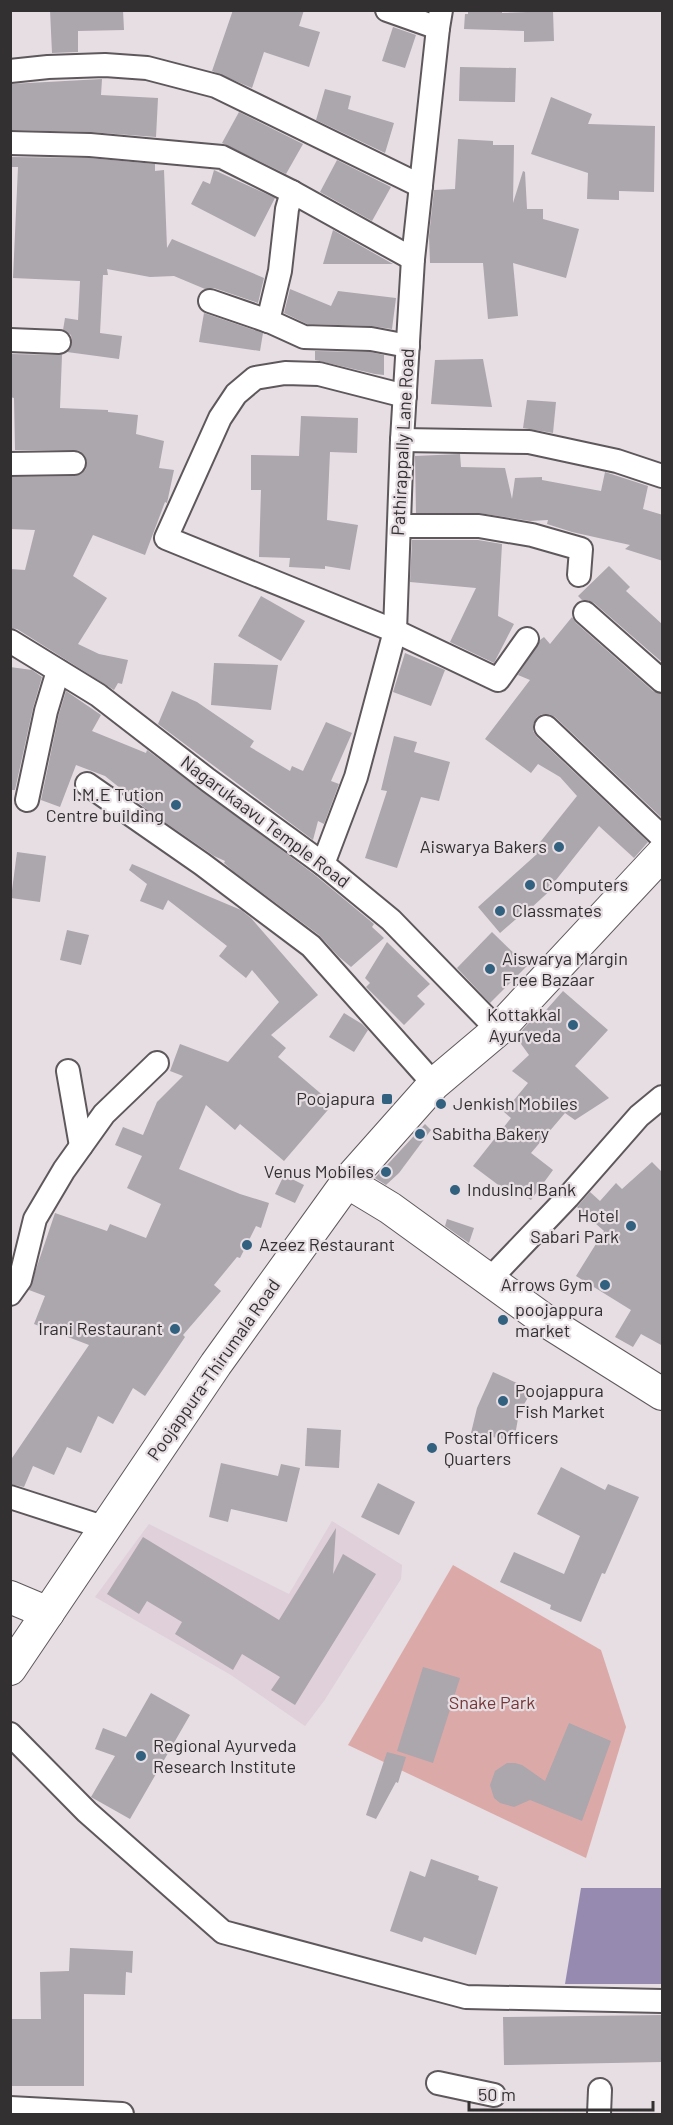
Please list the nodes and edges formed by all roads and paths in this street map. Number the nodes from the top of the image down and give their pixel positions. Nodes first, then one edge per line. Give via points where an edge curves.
1 (387, 10) edge
2 (440, 19) edge
3 (10, 71) edge
4 (10, 143) edge
5 (421, 186) junction
6 (291, 192) junction
7 (413, 259) junction
8 (210, 301) dead end
9 (268, 321) junction
10 (10, 340) edge
11 (59, 342) dead end
12 (408, 346) junction
13 (405, 396) junction
14 (402, 440) junction
15 (10, 464) edge
16 (74, 464) dead end
17 (663, 476) edge
18 (399, 526) junction
19 (579, 575) dead end
20 (585, 613) dead end
21 (395, 632) junction
22 (526, 639) dead end
23 (10, 641) edge
24 (58, 671) junction
25 (663, 681) edge
26 (546, 727) dead end
27 (87, 784) dead end
28 (27, 800) dead end
29 (663, 837) edge
30 (663, 854) edge
31 (323, 864) junction
32 (498, 1030) junction
33 (157, 1063) dead end
34 (68, 1071) dead end
35 (434, 1084) junction
36 (663, 1097) edge
37 (81, 1146) junction
38 (347, 1182) junction
39 (489, 1280) junction
40 (10, 1294) edge
41 (663, 1394) edge
42 (10, 1497) edge
43 (106, 1528) junction
44 (10, 1597) edge
45 (48, 1613) junction
46 (10, 1668) edge
47 (10, 1734) edge
48 (663, 2001) edge
49 (438, 2084) dead end
50 (600, 2090) dead end
51 (495, 2095) dead end
52 (10, 2108) edge
53 (122, 2115) edge
54 (598, 2115) edge

1 - 2 street
2 - 5 street, Pathirappally Lane Road
3 - 5 street via 105,65 147,68 216,86
4 - 6 street via 90,145 222,157
5 - 7 street, Pathirappally Lane Road
6 - 7 street
6 - 9 street via 280,271
7 - 12 street, Pathirappally Lane Road
8 - 9 street
9 - 12 street via 304,337 372,339
10 - 11 street
12 - 13 street, Pathirappally Lane Road
13 - 14 street, Pathirappally Lane Road
13 - 21 street via 319,374 285,372 255,378 236,394 220,418 166,538
14 - 17 street via 529,442 617,461
14 - 18 street, Pathirappally Lane Road
15 - 16 street
18 - 19 street via 479,526 532,535 581,549
18 - 21 street, Pathirappally Lane Road
20 - 25 street
21 - 22 street via 498,680
21 - 31 street, Pathirappally Lane Road via 356,777
23 - 24 street, Nagarukaavu Temple Road
24 - 28 street
24 - 31 street, Nagarukaavu Temple Road via 98,695
26 - 29 street
27 - 35 street via 311,946
30 - 32 main road, Poojappura-Thirumala Road
31 - 32 street, Nagarukaavu Temple Road via 391,920
32 - 35 main road, Poojappura-Thirumala Road
33 - 37 street via 104,1114
34 - 37 street
35 - 38 main road, Poojappura-Thirumala Road
36 - 39 street via 639,1116
37 - 40 street via 34,1219 20,1280
38 - 39 main road via 390,1208
38 - 43 main road, Poojappura-Thirumala Road via 216,1364
39 - 41 main road via 546,1321
42 - 43 street
43 - 45 main road, Poojappura-Thirumala Road
44 - 45 main road
45 - 46 main road, Poojappura-Thirumala Road
47 - 48 street via 87,1812 222,1932 466,1997
49 - 51 street
50 - 54 street
52 - 53 street

